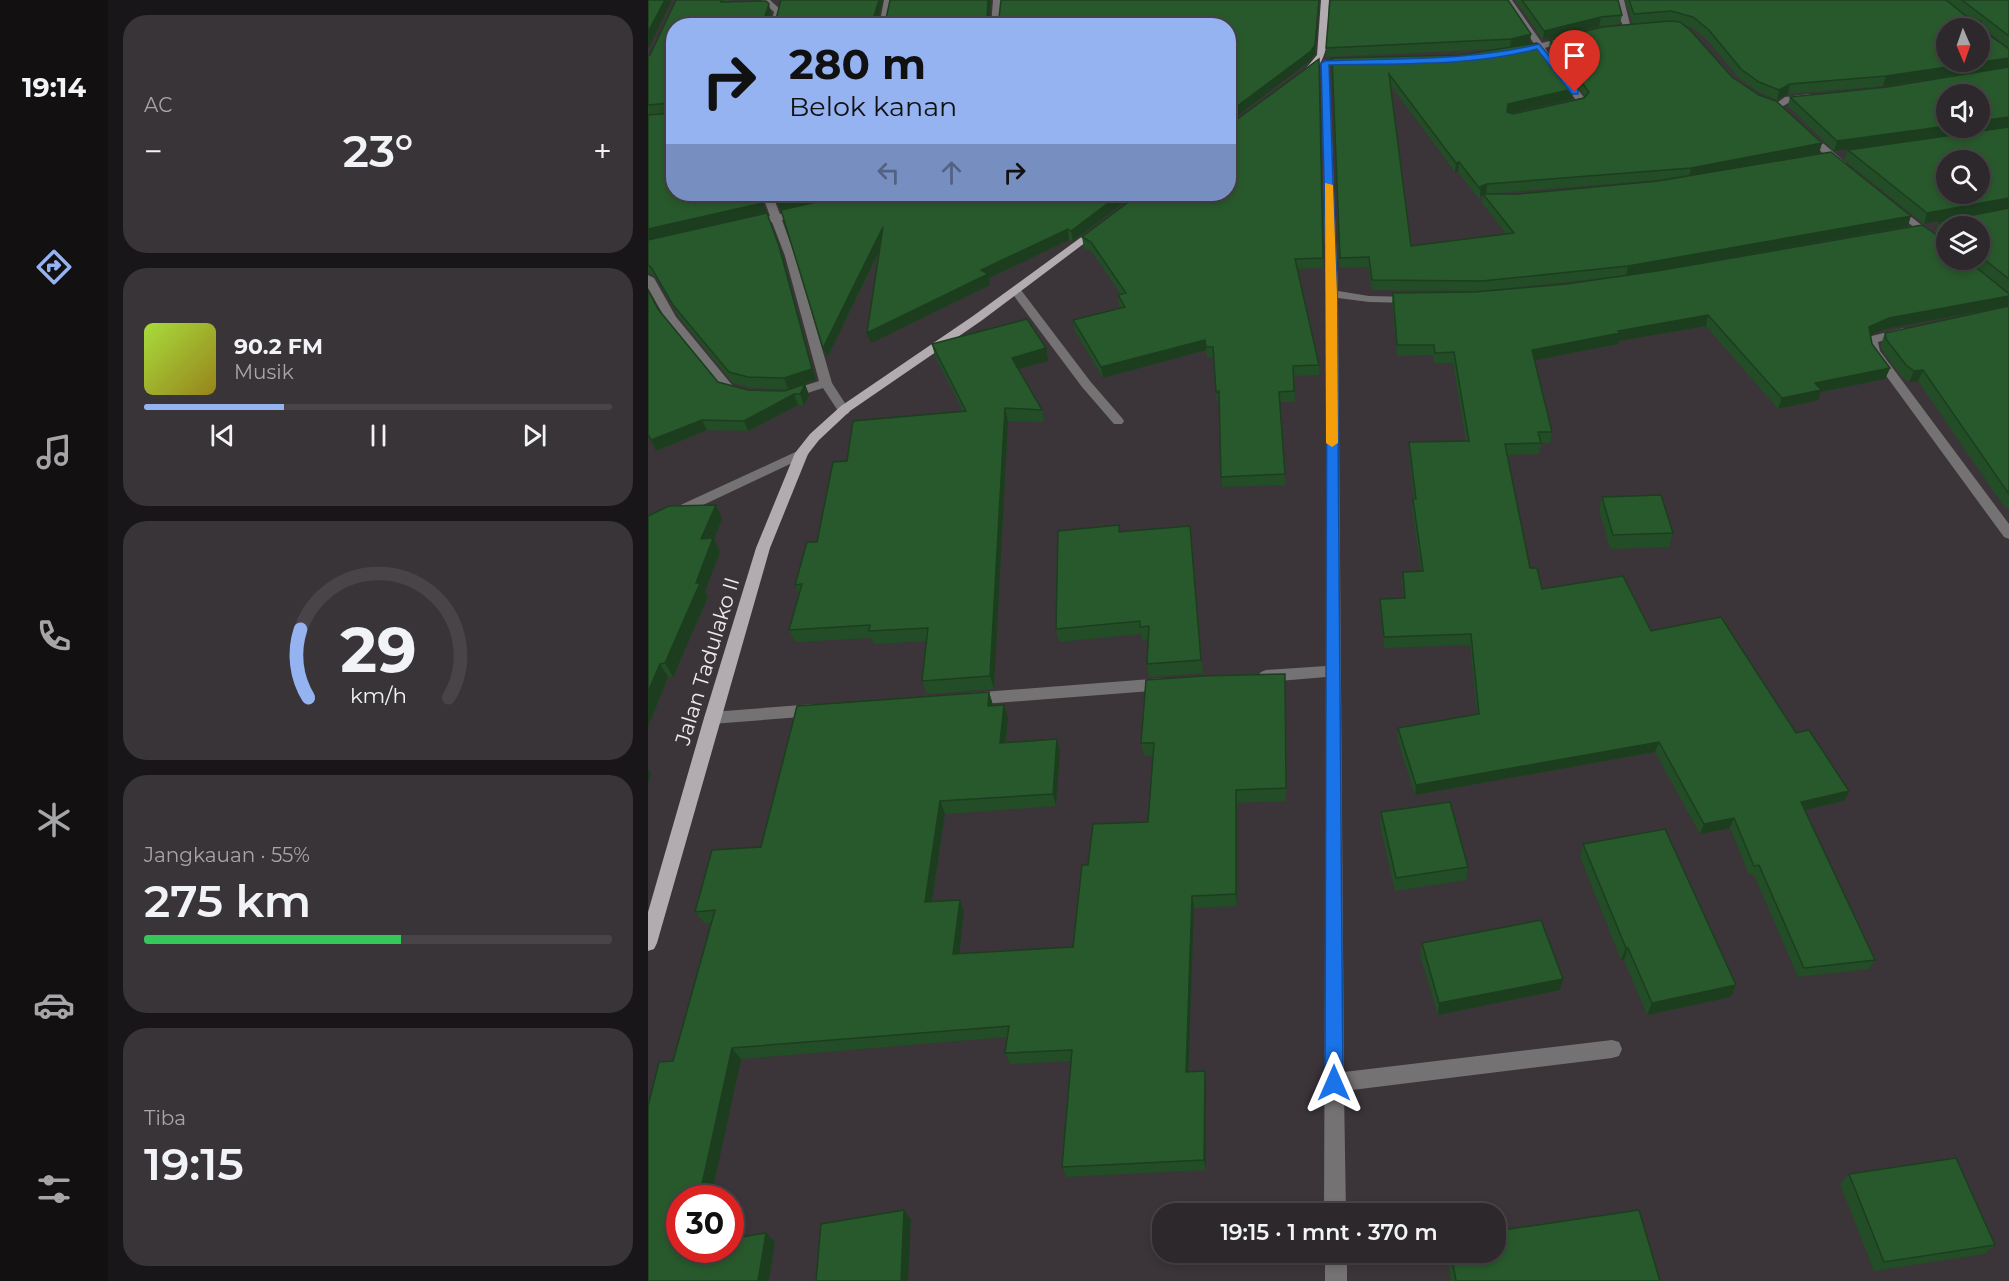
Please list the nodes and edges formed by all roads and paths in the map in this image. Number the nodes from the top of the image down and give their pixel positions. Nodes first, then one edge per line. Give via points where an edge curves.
1 (765, 0) edge
2 (888, 0) edge
3 (997, 0) edge
4 (1325, 0) edge
5 (1508, 0) edge
6 (1620, 0) edge
7 (776, 18) edge
8 (885, 18) edge
9 (996, 18) edge
10 (1629, 30) edge
11 (1580, 36) edge
12 (1539, 46) junction
13 (1510, 54) edge
14 (1326, 63) junction
15 (1300, 77) edge
16 (1824, 96) edge
17 (1778, 107) edge
18 (1550, 111) edge
19 (1800, 127) edge
20 (1849, 170) edge
21 (1886, 200) edge
22 (769, 201) edge
23 (819, 208) edge
24 (774, 218) junction
25 (1105, 222) edge
26 (740, 226) edge
27 (1936, 241) edge
28 (648, 278) edge
29 (1017, 292) junction
30 (1332, 294) junction
31 (1421, 299) edge
32 (1920, 328) edge
33 (826, 383) junction
34 (752, 394) edge
35 (778, 395) edge
36 (844, 411) junction
37 (1118, 421) dead end
38 (802, 453) junction
39 (648, 526) edge
40 (2009, 534) edge
41 (1332, 671) junction
42 (1248, 678) edge
43 (1177, 683) edge
44 (950, 700) edge
45 (831, 709) edge
46 (712, 718) junction
47 (648, 943) edge
48 (1612, 1049) dead end
49 (1334, 1083) junction
50 (1335, 1203) edge
51 (1335, 1263) edge
52 (1336, 1281) edge

1 - 7 street via 778,11
2 - 8 street
3 - 9 street
4 - 14 main road via 1321,55
5 - 12 street
6 - 10 street
11 - 12 street
12 - 13 street
12 - 18 street via 1581,100
14 - 15 main road
14 - 30 street
16 - 17 street via 1788,99
19 - 20 street
21 - 27 street
22 - 24 street
23 - 24 street
24 - 26 street
24 - 33 street via 790,256
25 - 29 main road, Jalan Tadulako II
28 - 34 street via 670,318 728,388
29 - 36 main road, Jalan Tadulako II
29 - 37 street
30 - 31 street
30 - 41 street
32 - 40 street via 1872,340 1874,351
33 - 35 street
33 - 36 street
36 - 38 main road, Jalan Tadulako II
38 - 39 street
38 - 46 main road, Jalan Tadulako II via 763,548
41 - 42 street
41 - 49 street
43 - 44 street
45 - 46 street
46 - 47 main road, Jalan Tadulako II
48 - 49 street
49 - 50 street
51 - 52 street

